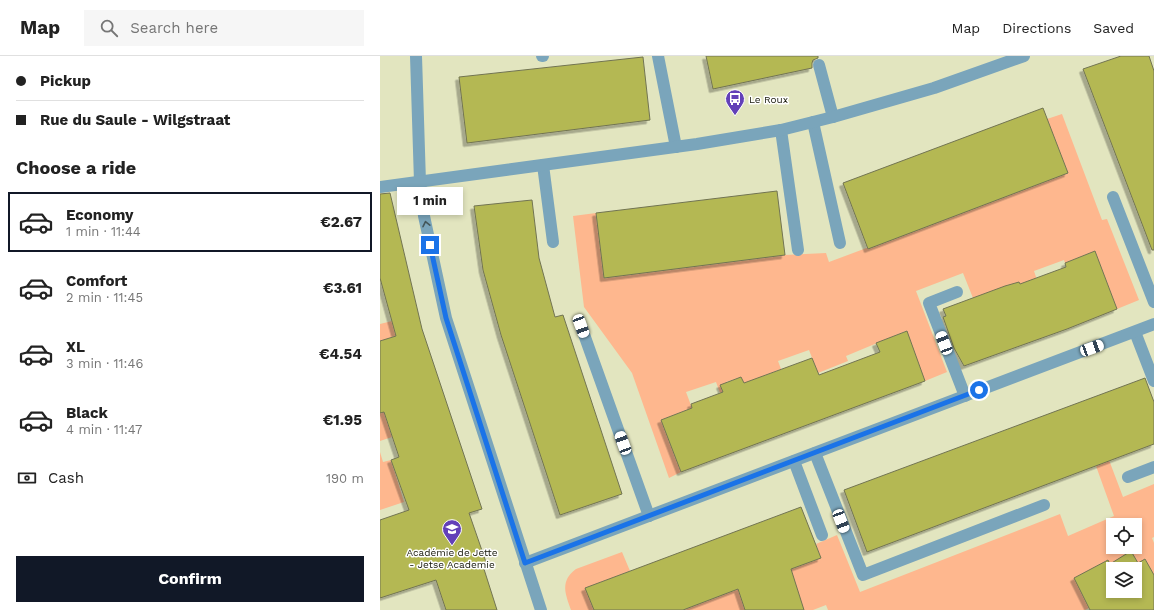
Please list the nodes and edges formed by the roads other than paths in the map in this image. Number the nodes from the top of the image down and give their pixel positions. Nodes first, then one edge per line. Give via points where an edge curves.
1 (416, 56) edge
2 (658, 56) edge
3 (1024, 56) edge
4 (819, 65) dead end
5 (833, 117) junction
6 (813, 122) junction
7 (781, 130) junction
8 (676, 147) junction
9 (543, 165) junction
10 (420, 182) junction
11 (380, 187) edge
12 (1113, 197) dead end
13 (553, 242) dead end
14 (840, 243) dead end
15 (798, 250) dead end
16 (957, 292) dead end
17 (1154, 302) edge
18 (1154, 324) edge
19 (581, 326) dead end
20 (1134, 332) junction
21 (1154, 381) edge
22 (964, 396) junction
23 (815, 453) junction
24 (794, 461) junction
25 (1154, 467) edge
26 (1128, 477) dead end
27 (1044, 505) dead end
28 (649, 516) junction
29 (822, 536) dead end
30 (525, 563) junction
31 (541, 610) edge

1 - 10 street
2 - 8 street
3 - 5 street via 934,88
4 - 5 street
5 - 6 street
6 - 7 street
6 - 14 street
7 - 8 street
7 - 15 street
8 - 9 street
9 - 10 street
9 - 13 street
10 - 11 street
30 -> 10 street via 446,318 424,216
12 - 17 street
16 - 22 street via 929,303
18 - 20 street
19 - 28 street
20 - 21 street
20 - 22 street
22 - 23 street
23 - 24 street
23 - 27 street via 863,575
24 - 28 street
24 - 29 street
25 - 26 street
28 - 30 street
30 - 31 street

